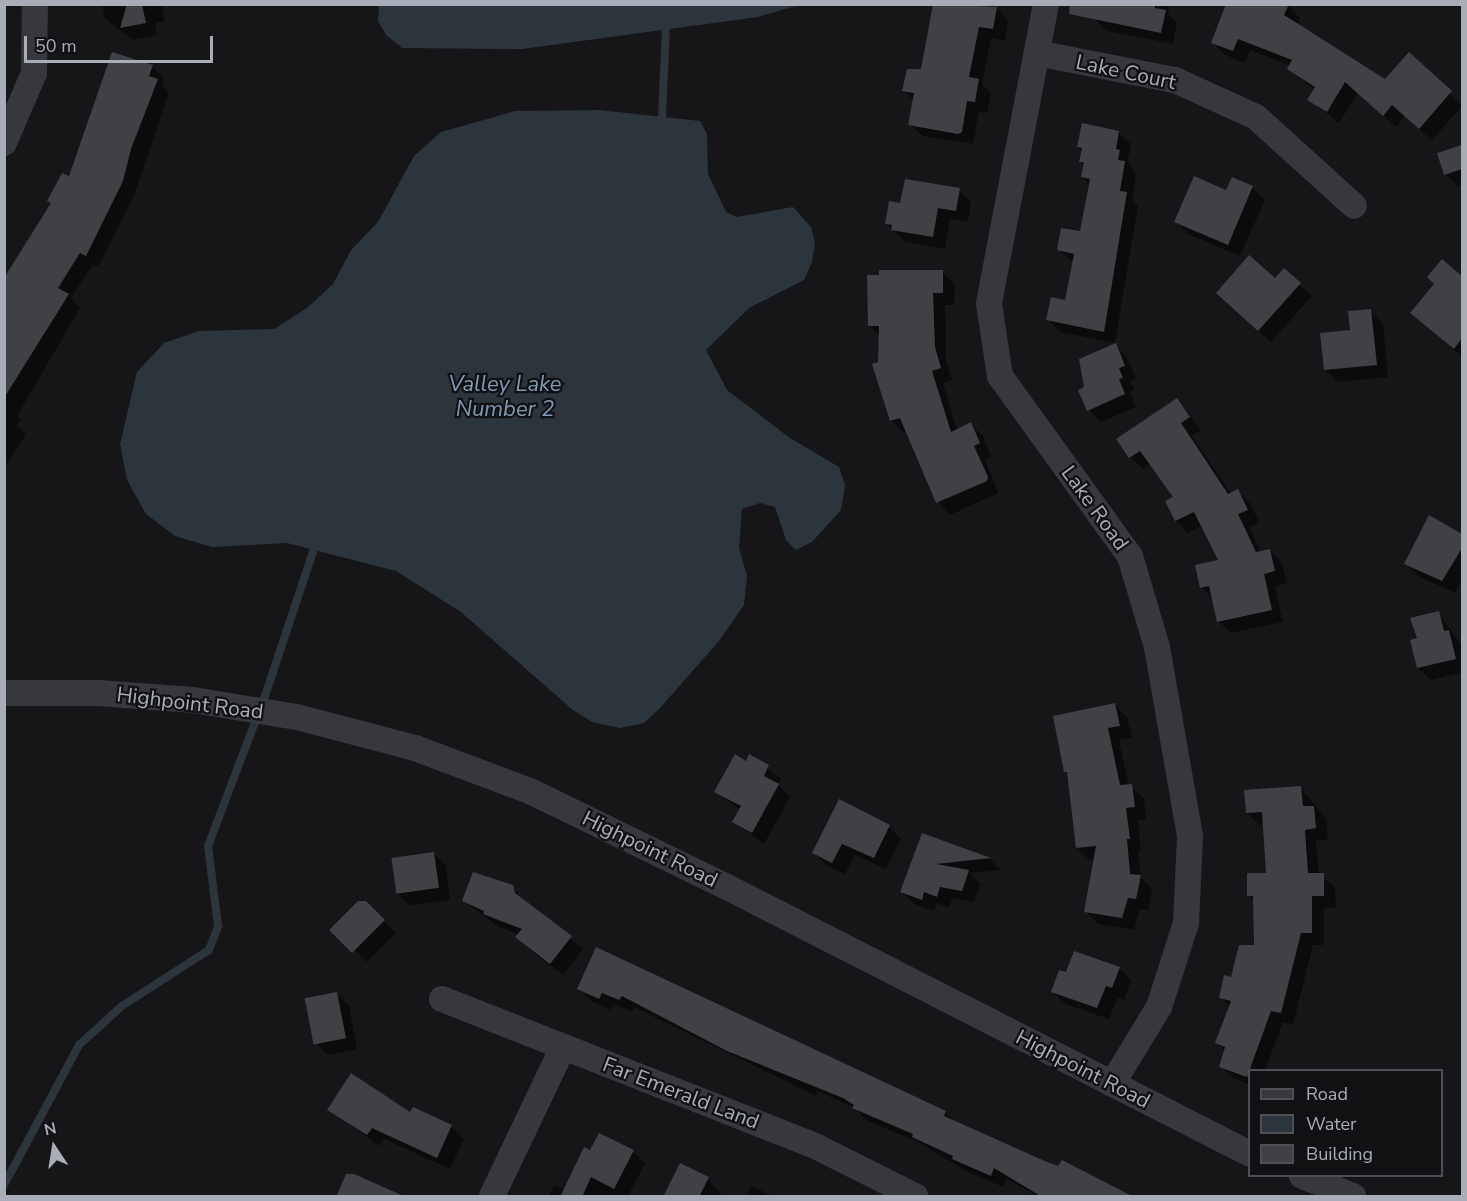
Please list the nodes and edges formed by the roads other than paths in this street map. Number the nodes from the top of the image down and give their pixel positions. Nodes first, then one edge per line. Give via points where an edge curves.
1 (35, 4) edge
2 (1046, 4) edge
3 (1037, 53) junction
4 (4, 143) edge
5 (1354, 206) dead end
6 (4, 693) edge
7 (442, 999) dead end
8 (563, 1047) junction
9 (1112, 1084) junction
10 (1248, 1153) edge
11 (1304, 1177) edge
12 (492, 1197) edge
13 (915, 1197) edge
14 (1353, 1197) edge

1 - 4 street via 34,73
2 - 3 street, Lake Road
3 - 5 street, Lake Court via 1175,80 1256,117
3 - 9 street, Lake Road via 989,304 1000,376 1130,556 1157,647 1190,836 1186,923 1159,1007
6 - 9 street, Highpoint Road via 98,693 193,700 297,717 415,748 530,792 725,886
7 - 8 street, Far Emerald Land
8 - 12 street
8 - 13 street, Far Emerald Land via 817,1146
9 - 10 street, Highpoint Road
11 - 14 street

